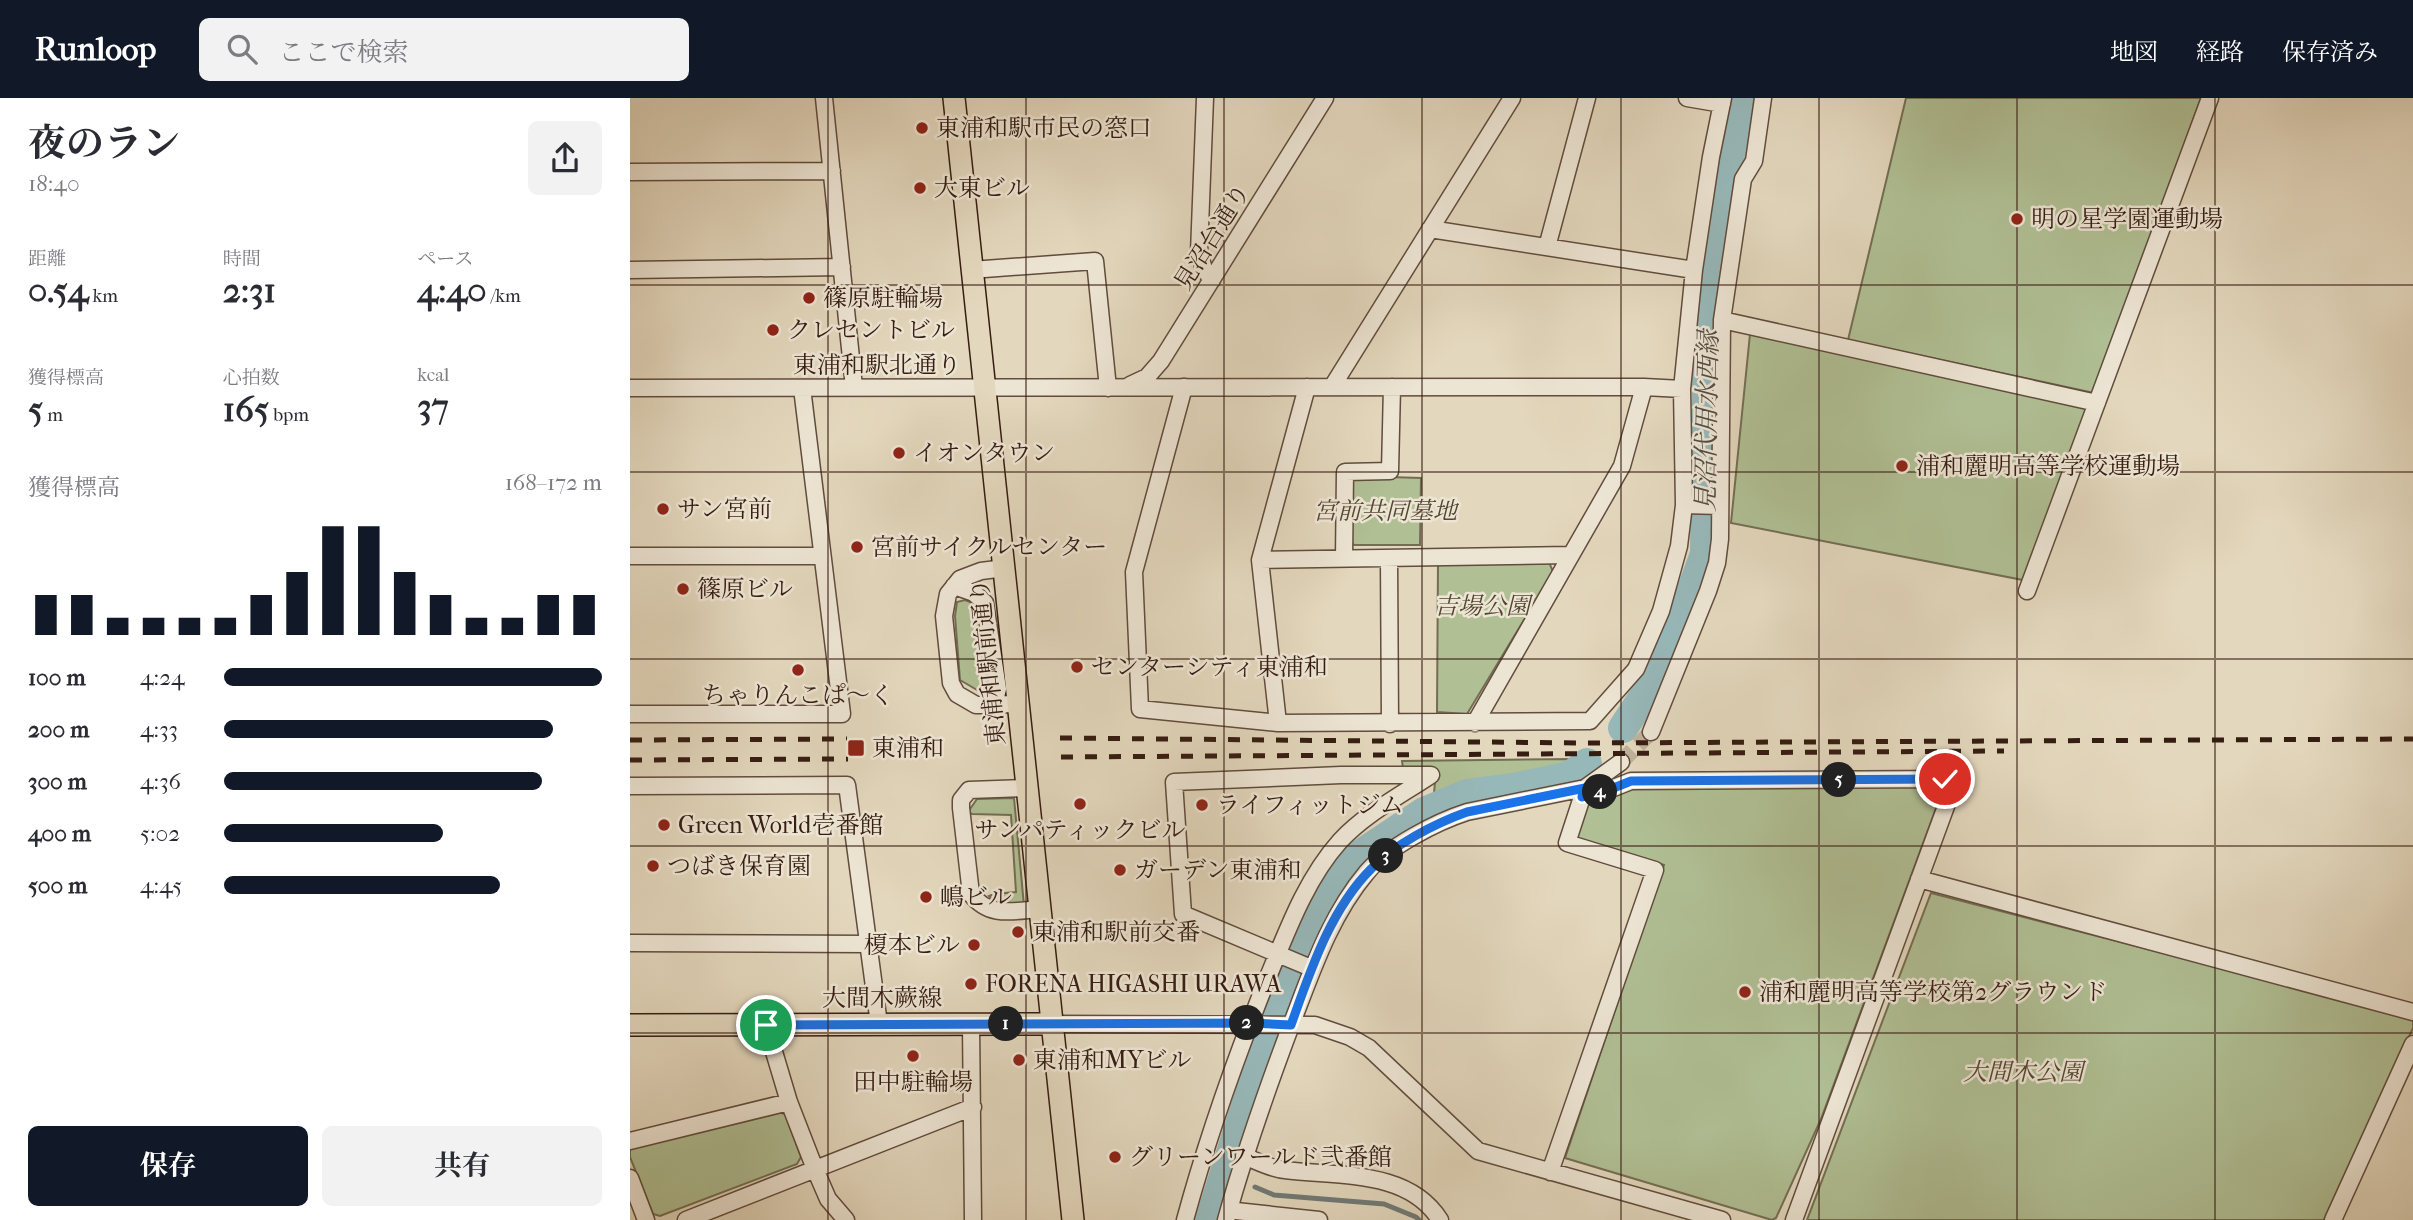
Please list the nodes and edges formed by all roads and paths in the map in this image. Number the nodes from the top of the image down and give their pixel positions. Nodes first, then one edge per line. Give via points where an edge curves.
1 (824, 98) edge
2 (954, 98) edge
3 (1205, 98) edge
4 (1325, 98) edge
5 (1512, 98) edge
6 (1587, 98) edge
7 (1688, 98) edge
8 (1763, 98) edge
9 (2210, 98) edge
10 (1722, 101) edge
11 (832, 171) junction
12 (630, 172) edge
13 (1430, 229) junction
14 (1547, 247) junction
15 (842, 267) junction
16 (630, 270) edge
17 (971, 270) junction
18 (1694, 270) junction
19 (1212, 280) junction
20 (1722, 320) junction
21 (855, 387) junction
22 (1184, 387) junction
23 (1307, 387) junction
24 (1332, 387) junction
25 (1392, 387) junction
26 (1644, 387) junction
27 (630, 388) edge
28 (802, 388) junction
29 (1116, 388) junction
30 (983, 389) junction
31 (1682, 389) junction
32 (2097, 403) junction
33 (1684, 505) junction
34 (1720, 506) junction
35 (1569, 555) junction
36 (630, 556) edge
37 (822, 556) junction
38 (1389, 558) junction
39 (1344, 559) junction
40 (1260, 560) junction
41 (1005, 568) junction
42 (954, 586) junction
43 (2027, 591) dead end
44 (1018, 704) junction
45 (989, 706) junction
46 (630, 714) edge
47 (1278, 723) junction
48 (1475, 723) junction
49 (1390, 724) junction
50 (1651, 732) tunnel mouth
51 (1622, 762) tunnel mouth
52 (630, 786) edge
53 (1027, 788) junction
54 (1583, 793) junction
55 (1919, 879) junction
56 (1039, 909) junction
57 (630, 943) edge
58 (868, 944) junction
59 (1277, 955) junction
60 (1311, 968) junction
61 (2413, 1012) edge
62 (1250, 1023) junction
63 (879, 1024) junction
64 (971, 1024) junction
65 (1051, 1024) junction
66 (630, 1025) edge
67 (766, 1025) junction
68 (1291, 1025) junction
69 (2413, 1044) edge
70 (789, 1102) junction
71 (972, 1107) junction
72 (630, 1141) edge
73 (1244, 1156) junction
74 (815, 1169) junction
75 (1550, 1172) junction
76 (630, 1178) edge
77 (1234, 1214) edge
78 (690, 1219) edge
79 (646, 1220) edge
80 (846, 1220) edge
81 (973, 1220) edge
82 (1073, 1220) edge
83 (1185, 1220) edge
84 (1318, 1220) edge
85 (1440, 1220) edge
86 (1722, 1220) edge
87 (1794, 1220) edge
88 (2333, 1220) edge

1 - 11 street
2 - 17 main road, 東浦和駅前通り
3 - 19 street via 1199,253
4 - 19 street, 見沼台通り
5 - 13 street
6 - 14 street
7 - 10 street
8 - 20 street via 1754,161 1743,179
9 - 32 street
10 - 18 street
11 - 12 street
11 - 15 street
13 - 14 street
13 - 24 street
14 - 18 street
15 - 16 street
15 - 21 street
17 - 29 street via 1095,261
17 - 30 main road, 東浦和駅前通り
18 - 31 street
19 - 29 street, 見沼台通り via 1161,362 1147,377
20 - 32 street
20 - 34 street
21 - 28 street, 東浦和駅北通り
21 - 30 street, 東浦和駅北通り
22 - 23 street, 東浦和駅北通り
22 - 29 street, 東浦和駅北通り
22 - 47 street via 1134,572 1140,709
23 - 24 street, 東浦和駅北通り
23 - 40 street
24 - 25 street, 東浦和駅北通り
25 - 26 street, 東浦和駅北通り
25 - 39 street via 1390,471 1345,472
26 - 31 street, 東浦和駅北通り
26 - 35 street via 1622,467
27 - 28 street, 東浦和駅北通り
28 - 37 street
29 - 30 street, 東浦和駅北通り
30 - 41 main road, 東浦和駅前通り
31 - 33 street
32 - 43 street
33 - 34 street
33 - 48 street via 1679,546 1661,611 1636,669 1590,721
34 - 50 street via 1717,563
35 - 38 street
35 - 48 street
36 - 37 street
37 - 46 street via 842,714
38 - 39 street
38 - 49 street
39 - 40 street
40 - 47 street
41 - 42 street via 970,574
41 - 44 main road, 東浦和駅前通り
42 - 45 street via 985,603 998,689
42 - 45 street via 944,605 951,683 965,701
44 - 45 street
44 - 53 main road, 東浦和駅前通り
47 - 49 street
48 - 49 street
51 - 54 street
52 - 58 street via 847,785
53 - 56 main road, 東浦和駅前通り
53 - 56 street via 969,790 961,808 971,894 976,901 995,912
54 - 55 street via 1631,781 1945,779 1952,790
54 - 60 street via 1467,812 1380,859 1353,892
54 - 75 street via 1567,843 1655,870
55 - 61 street
55 - 87 street
56 - 65 main road, 東浦和駅前通り
57 - 58 street
58 - 63 street
59 - 59 street via 1314,874 1342,839 1431,775 1174,782 1183,914
59 - 60 street
59 - 62 street
60 - 68 street
62 - 65 street
62 - 68 street
62 - 83 street via 1217,1111
63 - 64 main road, 大間木蕨線
63 - 67 main road, 大間木蕨線
64 - 65 main road, 大間木蕨線
64 - 71 street
65 - 82 main road, 東浦和駅前通り
66 - 67 main road, 大間木蕨線
67 - 70 street
68 - 73 street
68 - 75 street via 1315,1025 1350,1037 1369,1048 1478,1151
69 - 88 street
70 - 72 street
70 - 74 street
71 - 74 street
71 - 81 street
73 - 77 street
73 - 85 street via 1282,1170 1376,1179 1430,1204
74 - 78 street
74 - 80 street via 828,1199
75 - 86 street
76 - 79 street
77 - 84 street

